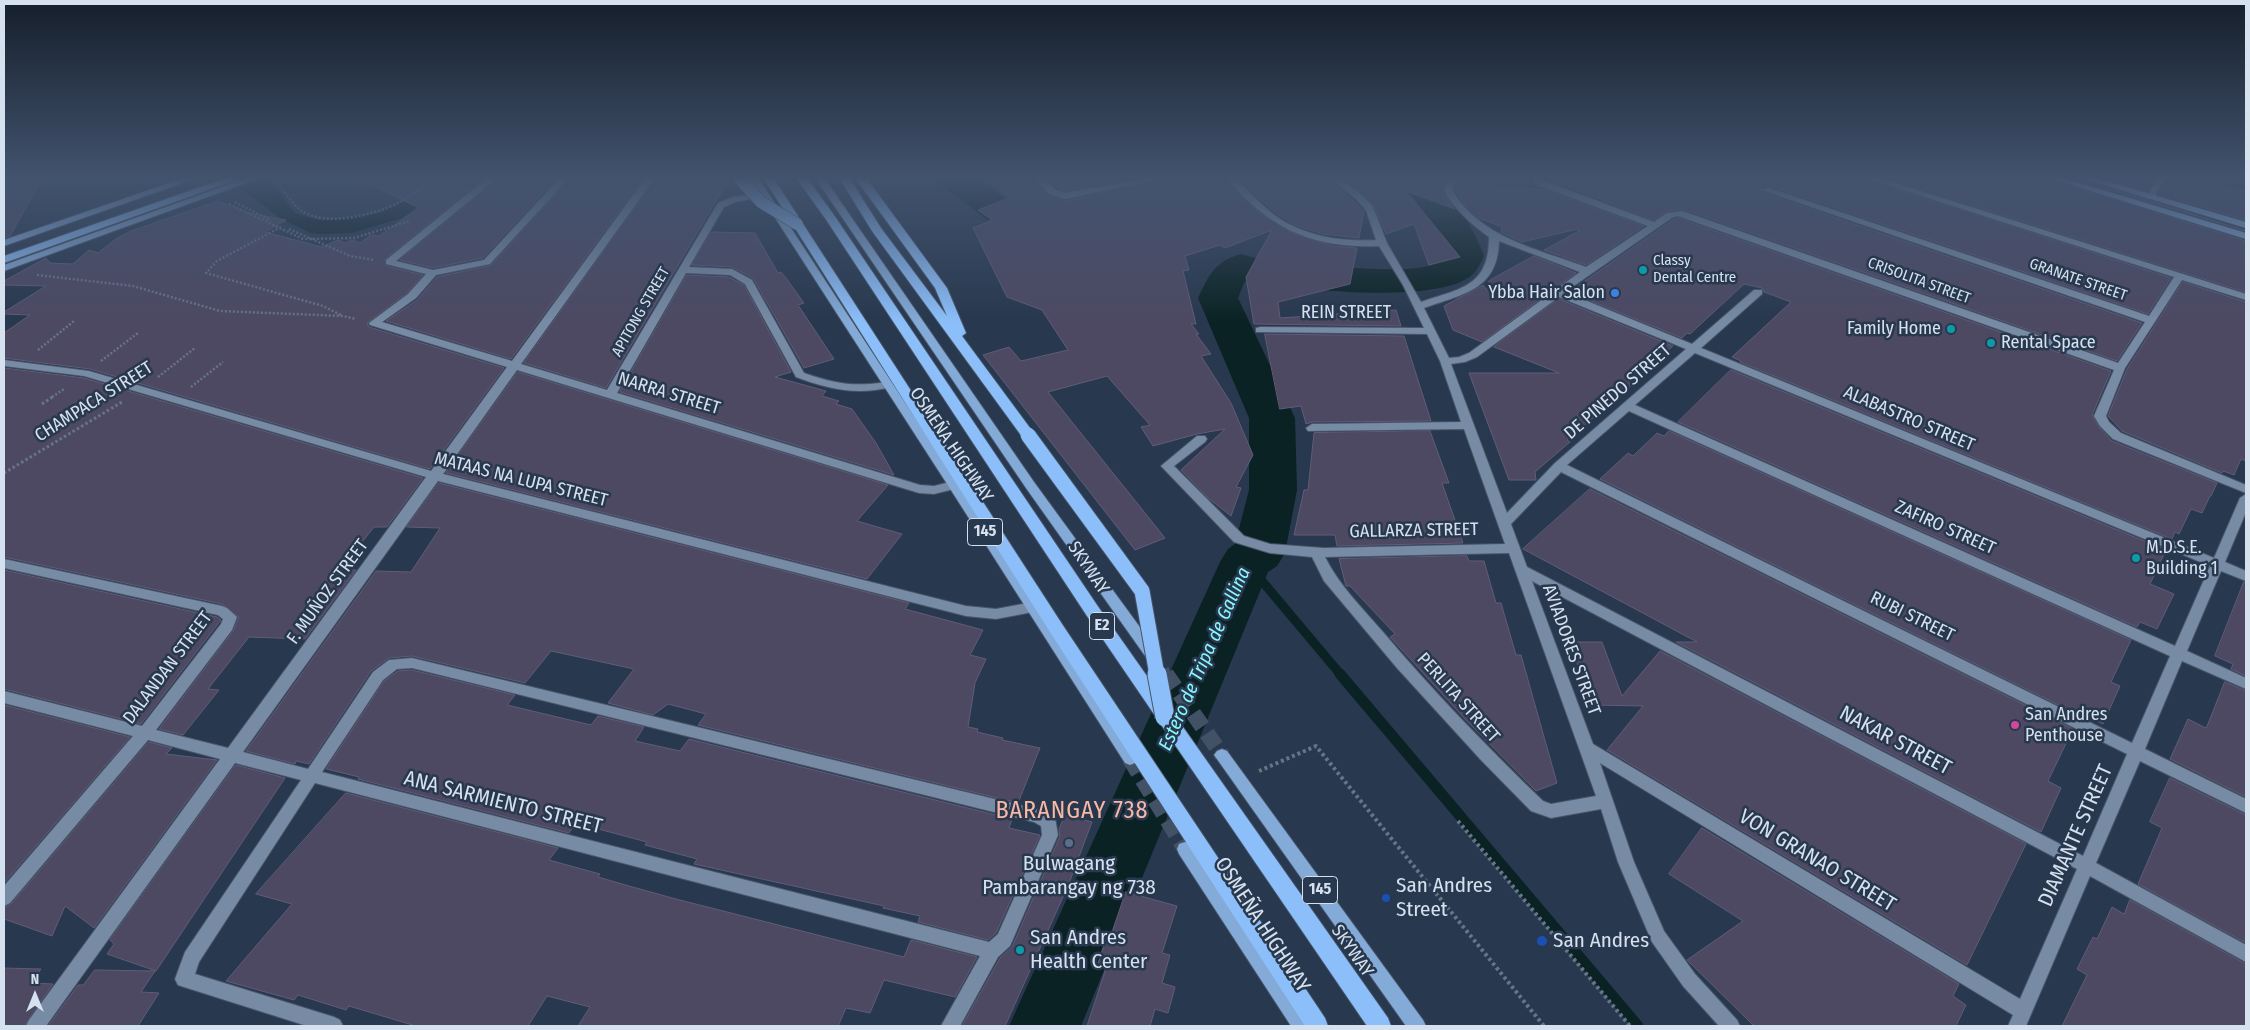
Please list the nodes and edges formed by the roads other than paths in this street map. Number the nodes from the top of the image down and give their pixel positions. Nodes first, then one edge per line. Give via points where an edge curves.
1 (50, 227) edge
2 (73, 227) edge
3 (98, 227) edge
4 (119, 227) edge
5 (432, 227) edge
6 (519, 227) edge
7 (615, 227) edge
8 (707, 227) edge
9 (785, 227) edge
10 (799, 227) edge
11 (836, 227) edge
12 (853, 227) edge
13 (875, 227) edge
14 (896, 227) edge
15 (1288, 227) edge
16 (1376, 227) edge
17 (1481, 227) edge
18 (1652, 227) edge
19 (1719, 227) edge
20 (1875, 227) edge
21 (2025, 227) edge
22 (2216, 227) edge
23 (1494, 236) junction
24 (2246, 236) edge
25 (4, 243) edge
26 (1382, 243) junction
27 (4, 251) edge
28 (4, 260) edge
29 (4, 268) edge
30 (683, 270) junction
31 (1587, 271) junction
32 (433, 273) junction
33 (2180, 276) junction
34 (1758, 292) dead end
35 (1560, 293) junction
36 (2246, 296) edge
37 (1419, 306) junction
38 (2152, 321) junction
39 (1260, 330) dead end
40 (1432, 331) junction
41 (1694, 348) junction
42 (969, 355) junction
43 (1445, 361) junction
44 (4, 363) edge
45 (514, 366) junction
46 (2120, 368) junction
47 (887, 384) junction
48 (610, 395) junction
49 (1628, 406) junction
50 (1468, 425) junction
51 (1312, 428) dead end
52 (1201, 439) dead end
53 (1559, 466) junction
54 (435, 476) junction
55 (954, 485) junction
56 (2246, 489) edge
57 (2246, 498) edge
58 (1504, 523) junction
59 (1514, 548) junction
60 (1316, 552) junction
61 (4, 562) edge
62 (2218, 565) junction
63 (1522, 570) junction
64 (2246, 576) edge
65 (1033, 607) junction
66 (2180, 653) junction
67 (1163, 670) tunnel mouth
68 (2246, 684) edge
69 (4, 697) edge
70 (1165, 717) junction
71 (145, 733) junction
72 (1587, 748) junction
73 (2137, 751) junction
74 (1222, 754) tunnel mouth
75 (232, 755) junction
76 (1130, 759) tunnel mouth
77 (312, 776) junction
78 (1606, 801) junction
79 (2246, 806) edge
80 (1185, 849) tunnel mouth
81 (2087, 866) junction
82 (4, 898) edge
83 (992, 951) junction
84 (2246, 954) edge
85 (2020, 1019) edge
86 (36, 1026) edge
87 (334, 1026) edge
88 (950, 1026) edge
89 (1301, 1026) edge
90 (1317, 1026) edge
91 (1380, 1026) edge
92 (1417, 1026) edge
93 (1731, 1026) edge

1 - 25 main road
2 - 27 highway
3 - 28 highway
4 - 29 main road
5 - 32 street via 389,262
6 - 32 street via 487,262
7 - 45 street, F. MUÑOZ STREET
8 - 30 street, APITONG STREET
9 - 47 main road, OSMEÑA HIGHWAY / 145
10 - 90 highway, E2
11 - 70 highway, SKYWAY / E2
12 - 67 main road via 1030,485
13 - 42 highway
14 - 42 highway via 941,288
15 - 26 street via 1317,238
16 - 26 street, AVIADORES STREET
17 - 23 street
18 - 31 street
19 - 46 street, CRISOLITA STREET
20 - 38 street, GRANATE STREET
21 - 33 street
22 - 24 main road
23 - 31 street
23 - 37 street via 1493,255 1483,278 1455,293
26 - 37 street, AVIADORES STREET
30 - 47 street via 732,272 749,282 800,375 838,389 854,390
30 - 48 street, APITONG STREET
31 - 35 street
32 - 45 street, NARRA STREET via 412,296 374,323
33 - 36 street
33 - 38 street
34 - 41 street, DE PINEDO STREET
35 - 41 street, ALABASTRO STREET
35 - 43 street via 1473,354 1461,360
37 - 40 street, AVIADORES STREET
38 - 46 street
39 - 40 street, REIN STREET
40 - 43 street, AVIADORES STREET
41 - 49 street, DE PINEDO STREET
41 - 62 street, ALABASTRO STREET
42 - 70 highway, bridge via 1142,591
43 - 50 street, AVIADORES STREET
44 - 54 street, MATAAS NA LUPA STREET via 85,374
45 - 48 street, NARRA STREET
45 - 54 street, F. MUÑOZ STREET
46 - 56 street via 2100,416 2104,424 2117,436
47 - 55 main road, OSMEÑA HIGHWAY / 145
48 - 55 street, NARRA STREET via 919,489 934,490
49 - 53 street, DE PINEDO STREET
49 - 66 street, ZAFIRO STREET
50 - 51 street
50 - 58 street, AVIADORES STREET
52 - 60 street, GALLARZA STREET via 1167,466 1239,539 1277,549
53 - 58 street, DE PINEDO STREET
53 - 73 street, RUBI STREET
54 - 65 street, MATAAS NA LUPA STREET via 966,611 996,614
54 - 75 street, F. MUÑOZ STREET
55 - 65 main road, OSMEÑA HIGHWAY / 145
57 - 62 street, DIAMANTE STREET
58 - 59 street, AVIADORES STREET
59 - 60 street, GALLARZA STREET
59 - 63 street, AVIADORES STREET
60 - 78 street, PERLITA STREET via 1329,578 1402,664 1486,756 1537,806 1552,811
61 - 71 street, DALANDAN STREET via 222,611 230,617 227,626
62 - 64 street, ALABASTRO STREET
62 - 66 street, DIAMANTE STREET
63 - 72 street, AVIADORES STREET
63 - 81 street, NAKAR STREET
65 - 76 main road, OSMEÑA HIGHWAY / 145
66 - 68 street, ZAFIRO STREET
66 - 73 street, DIAMANTE STREET
69 - 71 street, ANA SARMIENTO STREET
70 - 91 highway, SKYWAY / E2
71 - 75 street, ANA SARMIENTO STREET
71 - 82 street, DALANDAN STREET
72 - 78 street, AVIADORES STREET
72 - 85 street, VON GRANAO STREET
73 - 79 street, RUBI STREET
73 - 81 street, DIAMANTE STREET
74 - 92 main road, 145
75 - 77 street, ANA SARMIENTO STREET
75 - 86 street, F. MUÑOZ STREET
77 - 83 street, ANA SARMIENTO STREET
77 - 83 street via 378,676 394,664 412,663 1038,816 1049,823 1050,835 1004,940
77 - 87 street via 190,958 184,979
78 - 93 street, AVIADORES STREET via 1626,862 1658,936 1689,980
80 - 89 main road, OSMEÑA HIGHWAY
81 - 84 street, NAKAR STREET
81 - 85 street, DIAMANTE STREET
83 - 88 street

